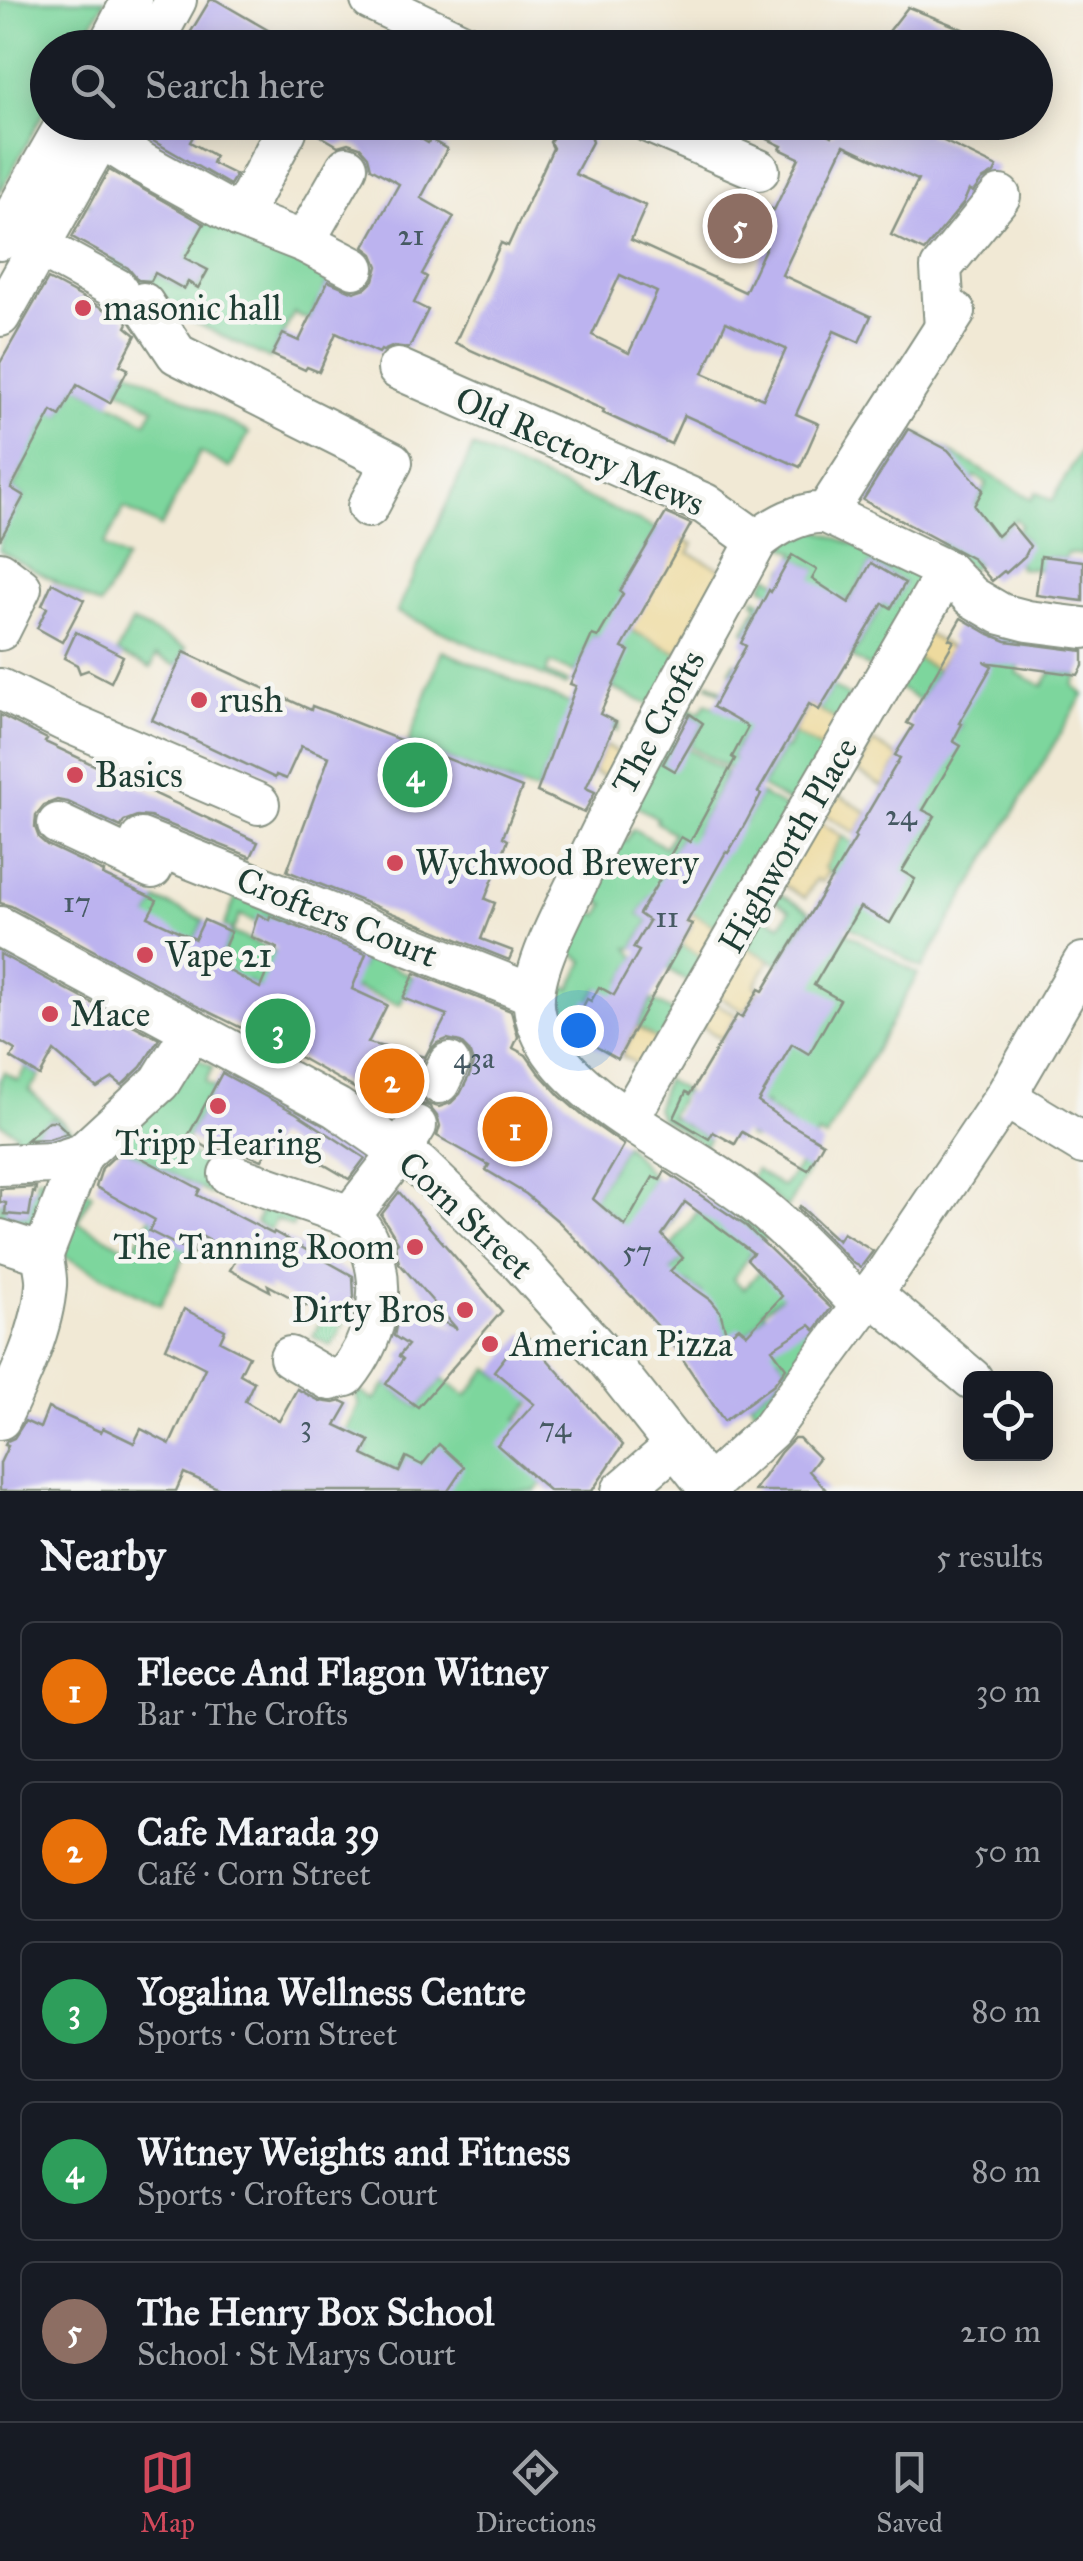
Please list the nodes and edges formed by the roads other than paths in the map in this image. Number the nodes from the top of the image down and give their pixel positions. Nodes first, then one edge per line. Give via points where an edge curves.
1 (132, 0) edge
2 (176, 0) edge
3 (371, 0) edge
4 (116, 30) edge
5 (160, 30) edge
6 (434, 30) edge
7 (81, 140) edge
8 (109, 140) edge
9 (281, 140) edge
10 (690, 140) edge
11 (347, 167) dead end
12 (759, 170) dead end
13 (1000, 196) dead end
14 (240, 217) junction
15 (25, 235) edge
16 (304, 242) junction
17 (354, 268) dead end
18 (0, 316) edge
19 (398, 370) dead end
20 (368, 508) dead end
21 (826, 513) junction
22 (757, 541) junction
23 (947, 571) junction
24 (0, 572) edge
25 (1083, 628) edge
26 (0, 630) edge
27 (0, 689) edge
28 (259, 804) dead end
29 (58, 824) dead end
30 (0, 928) edge
31 (1083, 963) edge
32 (534, 995) junction
33 (192, 1030) junction
34 (1006, 1098) junction
35 (629, 1118) junction
36 (408, 1139) junction
37 (1083, 1144) edge
38 (82, 1154) junction
39 (0, 1165) edge
40 (229, 1174) dead end
41 (350, 1216) junction
42 (0, 1240) edge
43 (43, 1254) junction
44 (866, 1299) junction
45 (290, 1357) dead end
46 (963, 1371) edge
47 (0, 1419) edge
48 (675, 1446) junction
49 (710, 1489) edge
50 (622, 1491) edge

1 - 4 street
2 - 5 street
3 - 6 street
7 - 15 street
8 - 14 street
9 - 14 street
10 - 12 street
11 - 16 street
13 - 21 street via 942,268 950,320
14 - 16 street
15 - 18 street
15 - 20 street via 130,296 177,354 392,462
16 - 17 street
19 - 22 street, Old Rectory Mews via 704,504
21 - 22 street via 787,522
21 - 23 street
22 - 32 street, The Crofts via 607,818 556,926
23 - 25 street via 972,598 1002,614
23 - 35 street, Highworth Place
24 - 26 street via 21,588
27 - 28 street
29 - 32 street, Crofters Court via 152,868 151,843
30 - 33 street, Corn Street
31 - 34 street
32 - 35 street via 536,1017 554,1055
33 - 36 street, Corn Street
33 - 38 street via 160,1082
34 - 37 street
34 - 44 street
35 - 44 street via 749,1198
36 - 41 street
36 - 48 street, Corn Street via 430,1174 521,1263
38 - 39 street via 53,1163
38 - 43 street
40 - 41 street
41 - 45 street via 366,1238 379,1282 364,1349 336,1380
42 - 43 street
43 - 47 street via 42,1307 20,1380
44 - 46 street
44 - 49 street via 770,1430
48 - 49 street, Corn Street
48 - 50 street

